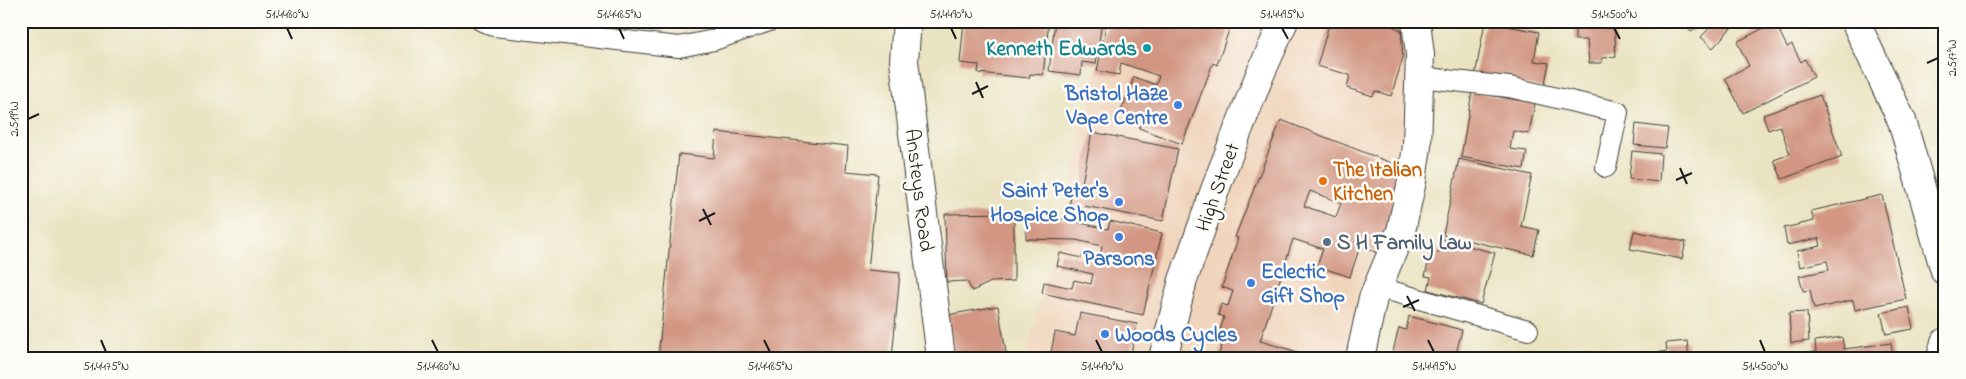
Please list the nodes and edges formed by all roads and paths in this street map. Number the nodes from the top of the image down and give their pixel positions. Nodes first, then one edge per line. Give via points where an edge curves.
1 (482, 21) edge
2 (769, 21) edge
3 (907, 21) edge
4 (1284, 21) edge
5 (1416, 21) edge
6 (1855, 21) edge
7 (1419, 77) junction
8 (1606, 167) dead end
9 (1945, 270) edge
10 (1377, 287) junction
11 (1528, 330) dead end
12 (1945, 342) edge
13 (941, 358) edge
14 (1163, 358) edge
15 (1360, 358) edge
16 (1942, 358) edge

1 - 2 lane via 494,26 679,47 714,40
3 - 13 street, Ansteys Road via 904,61
4 - 14 street, High Street via 1220,176 1183,280
5 - 7 street
6 - 9 street via 1902,121
7 - 8 lane via 1509,87 1618,112
7 - 10 street via 1418,146 1412,181 1400,231
10 - 11 lane
10 - 15 street
12 - 16 street

